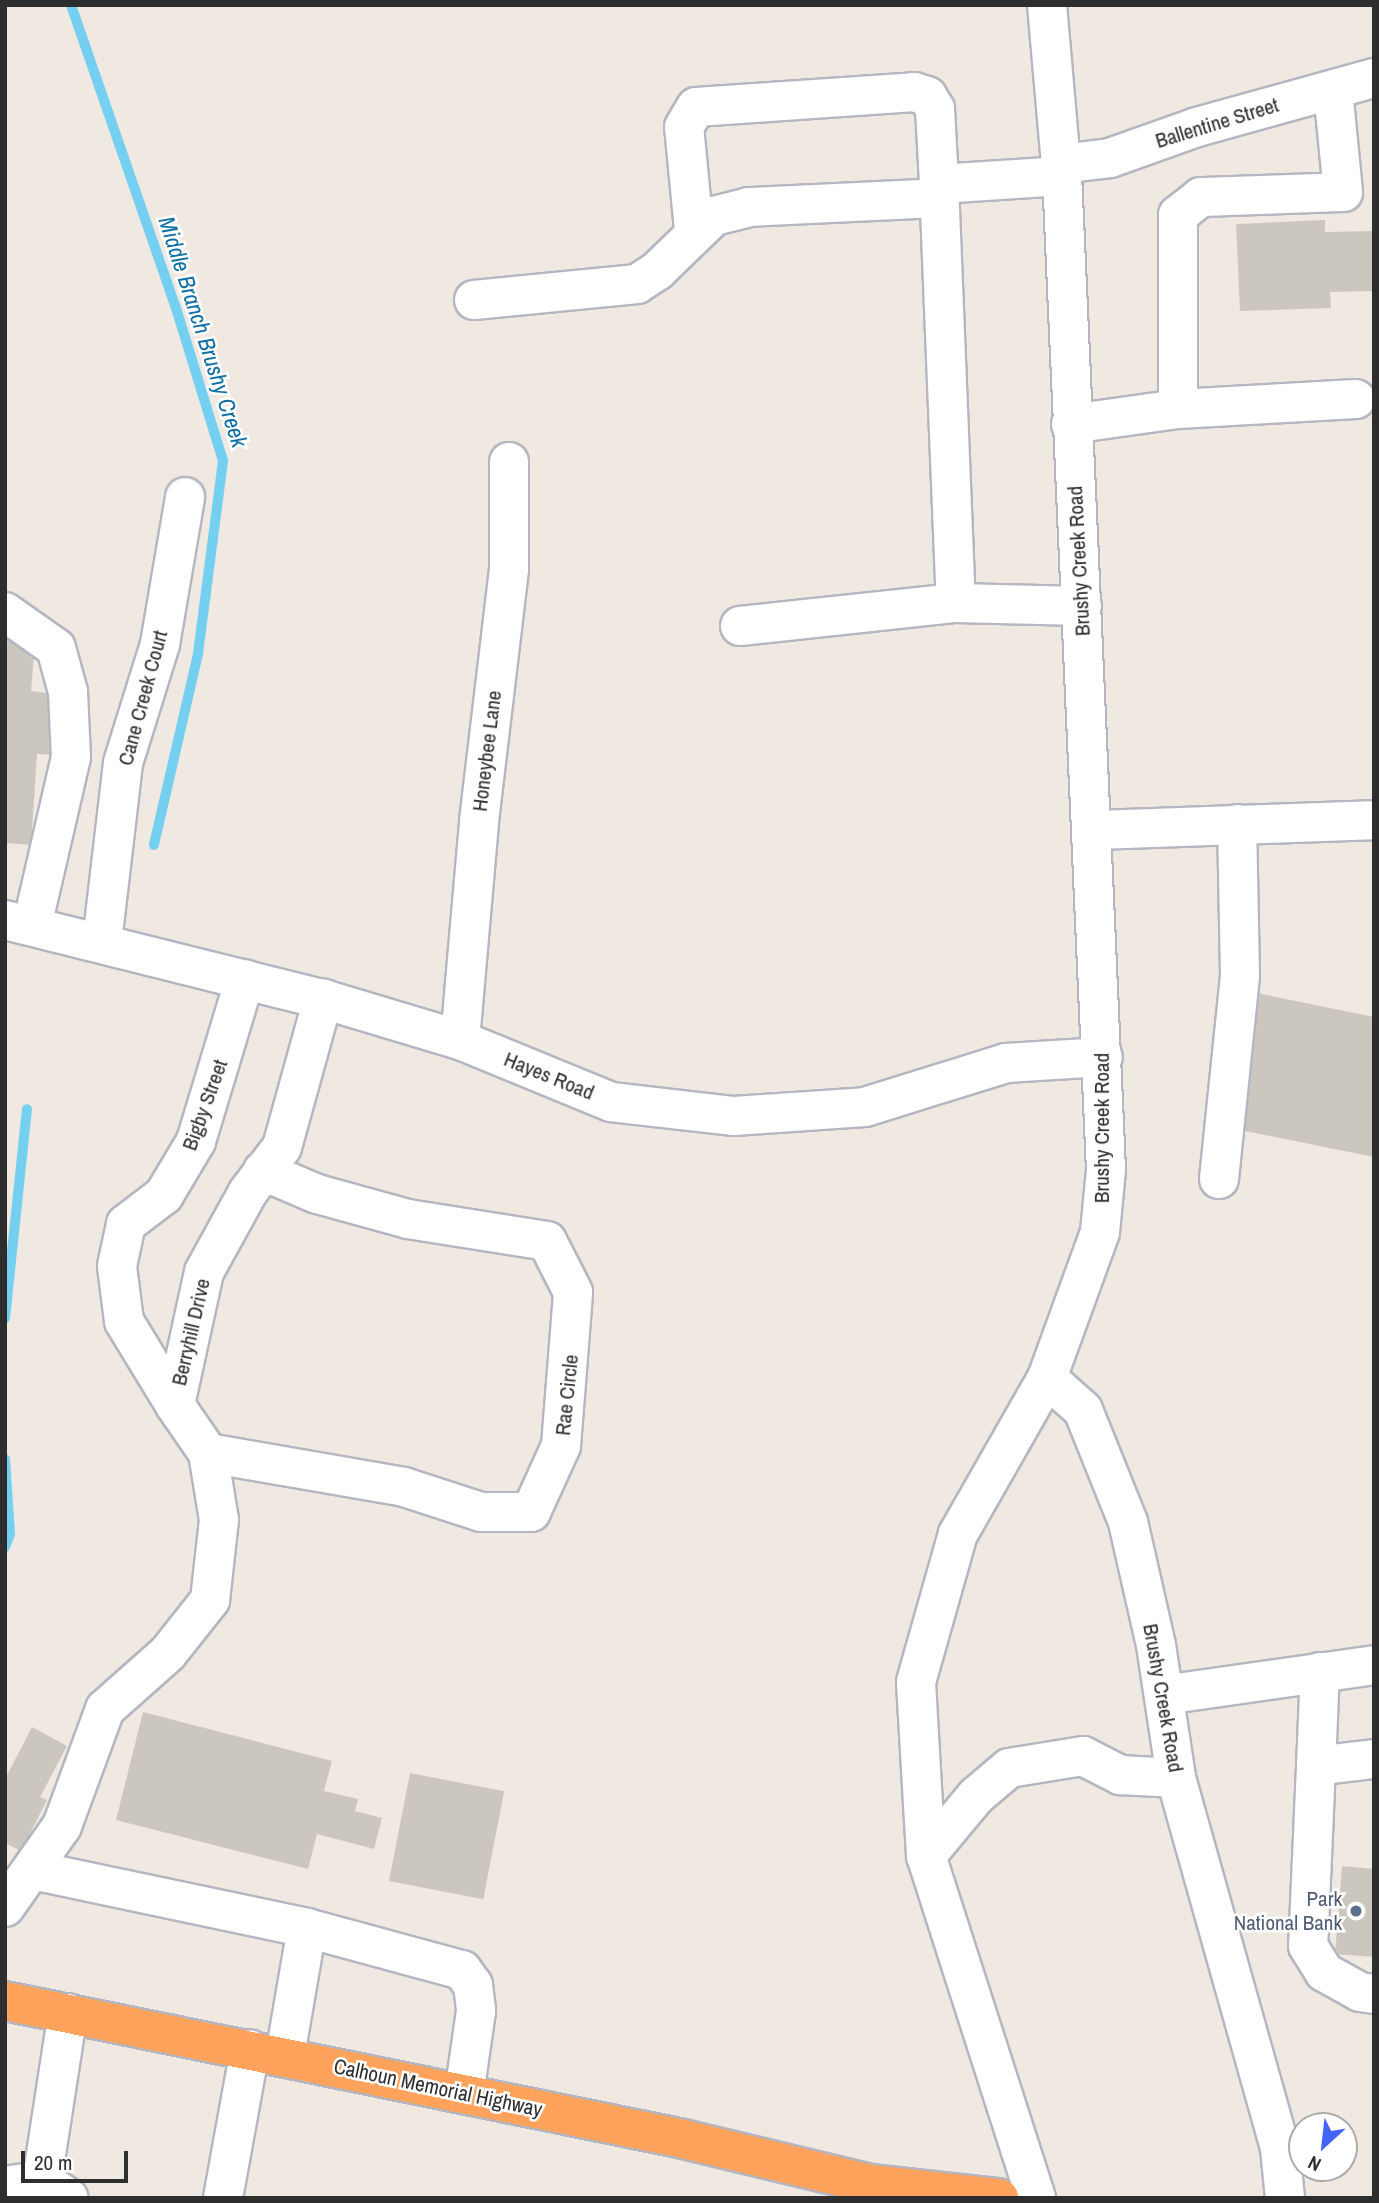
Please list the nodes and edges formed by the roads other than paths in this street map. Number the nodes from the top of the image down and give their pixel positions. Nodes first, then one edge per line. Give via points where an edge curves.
1 (1047, 5) edge
2 (1374, 78) edge
3 (1333, 90) junction
4 (1061, 170) junction
5 (940, 191) junction
6 (694, 230) junction
7 (474, 300) dead end
8 (1356, 399) dead end
9 (1178, 409) junction
10 (1071, 424) junction
11 (509, 462) dead end
12 (185, 497) dead end
13 (956, 603) junction
14 (1082, 606) junction
15 (5, 612) edge
16 (740, 626) dead end
17 (1374, 821) edge
18 (1237, 824) junction
19 (1094, 830) junction
20 (18, 923) edge
21 (102, 942) junction
22 (245, 979) junction
23 (324, 999) junction
24 (460, 1040) junction
25 (1103, 1057) junction
26 (263, 1171) junction
27 (1219, 1178) dead end
28 (1047, 1378) junction
29 (174, 1405) junction
30 (208, 1453) junction
31 (1374, 1665) edge
32 (1320, 1672) junction
33 (1164, 1695) junction
34 (1374, 1759) edge
35 (1316, 1766) junction
36 (1176, 1778) junction
37 (926, 1856) junction
38 (32, 1870) junction
39 (5, 1907) edge
40 (307, 1928) junction
41 (1374, 1994) edge
42 (5, 2001) edge
43 (68, 2013) junction
44 (268, 2053) junction
45 (464, 2094) junction
46 (5, 2186) edge
47 (56, 2189) edge
48 (880, 2193) edge
49 (223, 2198) edge
50 (999, 2198) edge
51 (1036, 2198) edge
52 (1285, 2198) edge

1 - 4 street, Brushy Creek Road
2 - 3 street, Ballentine Street
3 - 4 street, Ballentine Street
3 - 9 street via 1343,192 1201,197 1178,215
4 - 5 street, Ballentine Street
4 - 10 street, Brushy Creek Road
5 - 6 street, Ballentine Street via 749,207 714,216
5 - 6 street via 935,109 927,96 914,92 696,107 684,127
5 - 13 street
6 - 7 street, Ballentine Street via 657,271 637,284
8 - 9 street
9 - 10 street
10 - 14 street, Brushy Creek Road
11 - 24 street, Honeybee Lane via 509,569 479,821
12 - 21 street, Cane Creek Court via 160,644 123,763
13 - 14 street
13 - 16 street
14 - 19 street, Brushy Creek Road
15 - 20 street via 56,648 68,692 71,757
17 - 18 street
18 - 19 street
18 - 27 street via 1240,976
19 - 25 street, Brushy Creek Road
20 - 21 street, Hayes Road
21 - 22 street, Hayes Road
22 - 23 street, Hayes Road
22 - 29 street, Bigby Street via 196,1141 164,1195 125,1224 117,1266 124,1321
23 - 24 street, Hayes Road
23 - 26 street, Berryhill Drive via 282,1147
24 - 25 street, Hayes Road via 611,1102 734,1116 865,1107 1006,1063
25 - 28 street, Brushy Creek Road via 1106,1170 1100,1232
26 - 29 street, Berryhill Drive via 204,1272
26 - 30 street, Rae Circle via 317,1194 408,1219 547,1241 573,1292 561,1446 531,1512 481,1512 404,1487
28 - 33 street, Brushy Creek Road via 1083,1409 1128,1522
28 - 37 street via 958,1534 916,1682
29 - 30 street, Berryhill Drive
30 - 38 street, Berryhill Drive via 219,1520 210,1600 168,1653 105,1709 62,1826
31 - 32 street
32 - 33 street
32 - 35 street
33 - 36 street, Brushy Creek Road
34 - 35 street
35 - 41 street via 1308,1946 1324,1972 1360,1992
36 - 37 street via 1120,1775 1083,1756 1009,1768 976,1796
36 - 52 street, Brushy Creek Road via 1280,2148
37 - 51 street
38 - 39 street, Berryhill Drive
38 - 40 street
40 - 44 street
40 - 45 street via 462,1970 473,1984 476,2011
42 - 43 highway, Calhoun Memorial Highway
43 - 44 highway, Calhoun Memorial Highway
43 - 47 street
44 - 45 highway, Calhoun Memorial Highway
44 - 49 street
45 - 48 highway, Calhoun Memorial Highway
46 - 47 street
48 - 50 highway, Calhoun Memorial Highway

